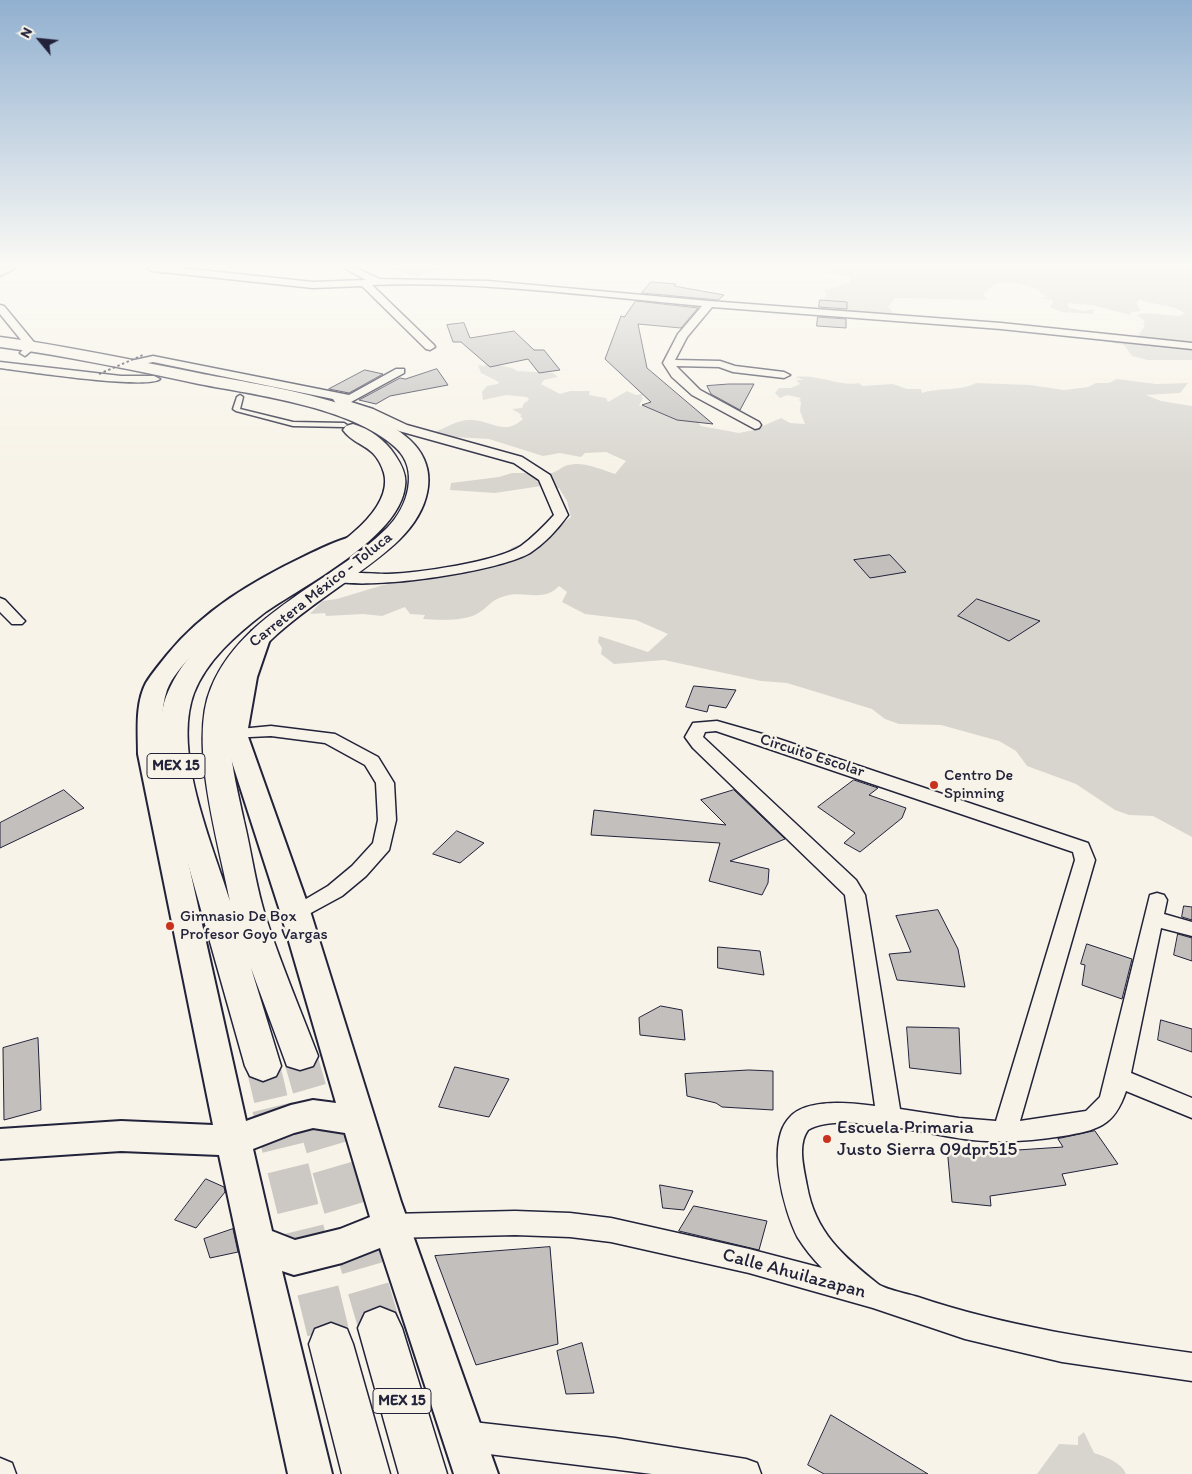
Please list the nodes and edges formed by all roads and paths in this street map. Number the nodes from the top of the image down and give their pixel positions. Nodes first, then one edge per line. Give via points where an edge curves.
1 (22, 337) edge
2 (419, 337) edge
3 (682, 337) edge
4 (1104, 337) edge
5 (0, 342) edge
6 (1192, 346) edge
7 (430, 347) dead end
8 (28, 349) junction
9 (0, 350) edge
10 (137, 360) junction
11 (668, 363) junction
12 (0, 365) edge
13 (14, 368) junction
14 (400, 371) dead end
15 (0, 374) edge
16 (99, 374) dead end
17 (784, 376) dead end
18 (154, 379) junction
19 (344, 398) junction
20 (755, 425) dead end
21 (358, 540) junction
22 (339, 578) junction
23 (0, 603) edge
24 (17, 621) dead end
25 (260, 636) junction
26 (235, 734) junction
27 (296, 914) junction
28 (1192, 930) edge
29 (300, 1056) tunnel mouth
30 (263, 1066) tunnel mouth
31 (1118, 1078) junction
32 (1192, 1108) edge
33 (889, 1116) junction
34 (358, 1120) junction
35 (1005, 1132) junction
36 (233, 1141) junction
37 (0, 1144) edge
38 (391, 1226) junction
39 (256, 1242) junction
40 (873, 1295) junction
41 (380, 1328) tunnel mouth
42 (332, 1344) tunnel mouth
43 (1192, 1367) edge
44 (464, 1436) junction
45 (310, 1474) edge
46 (366, 1474) edge
47 (423, 1474) edge
48 (476, 1474) edge
49 (746, 1474) edge

1 - 8 street
2 - 7 street
3 - 11 street
4 - 6 street
5 - 8 main road, Carretera México - Toluca / MEX 15
8 - 9 main road, Carretera México - Toluca / MEX 15
8 - 10 main road, Carretera México - Toluca / MEX 15
8 - 18 main road, Carretera México - Toluca / MEX 15
10 - 16 path, bridge
10 - 19 street via 153,359
10 - 22 main road, Carretera México - Toluca / MEX 15 via 349,414 384,430 405,445 418,469 420,482 419,495 410,514 389,539
11 - 17 street via 720,364 733,369
11 - 20 street via 674,373 702,397
12 - 13 street
13 - 15 street
13 - 18 street via 121,379
14 - 19 street
18 - 21 main road, Carretera México - Toluca / MEX 15 via 280,405 344,425 380,448 394,474 396,489 382,517
19 - 22 street via 341,402 403,428 518,460 545,478 561,515 524,550 475,567 389,578
21 - 30 main road, Carretera México - Toluca / MEX 15 via 264,603 218,640 187,680 174,710 173,743 178,782
21 - 36 street via 284,574 227,608 195,635 158,683 149,722 151,754
22 - 25 main road, Carretera México - Toluca / MEX 15
23 - 24 street
25 - 26 street via 245,677
25 - 29 main road, Carretera México - Toluca / MEX 15 via 239,657 224,685 214,737 250,919
26 - 27 street
26 - 27 street via 272,731 329,738 372,761 385,783 387,820 382,845 335,891
27 - 34 street
28 - 31 street via 1155,909
31 - 32 street
31 - 35 street via 1111,1102 1094,1119
33 - 35 street via 945,1127
33 - 35 street, Circuito Escolar via 856,895 699,744 694,737 699,727 717,726 767,741 1081,848 1085,860
33 - 40 street via 811,1116 800,1122 792,1135 790,1149 805,1228 825,1255
34 - 36 street via 313,1114
34 - 38 street
36 - 37 street via 121,1136
36 - 39 street
38 - 39 street via 342,1246 294,1258
38 - 40 street, Calle Ahuilazapan via 570,1224 749,1261
38 - 44 street
39 - 45 street
40 - 43 street, Calle Ahuilazapan via 965,1326 1011,1337 1062,1348
41 - 47 main road, MEX 15
42 - 46 main road, MEX 15
44 - 48 street
44 - 49 street via 615,1452

